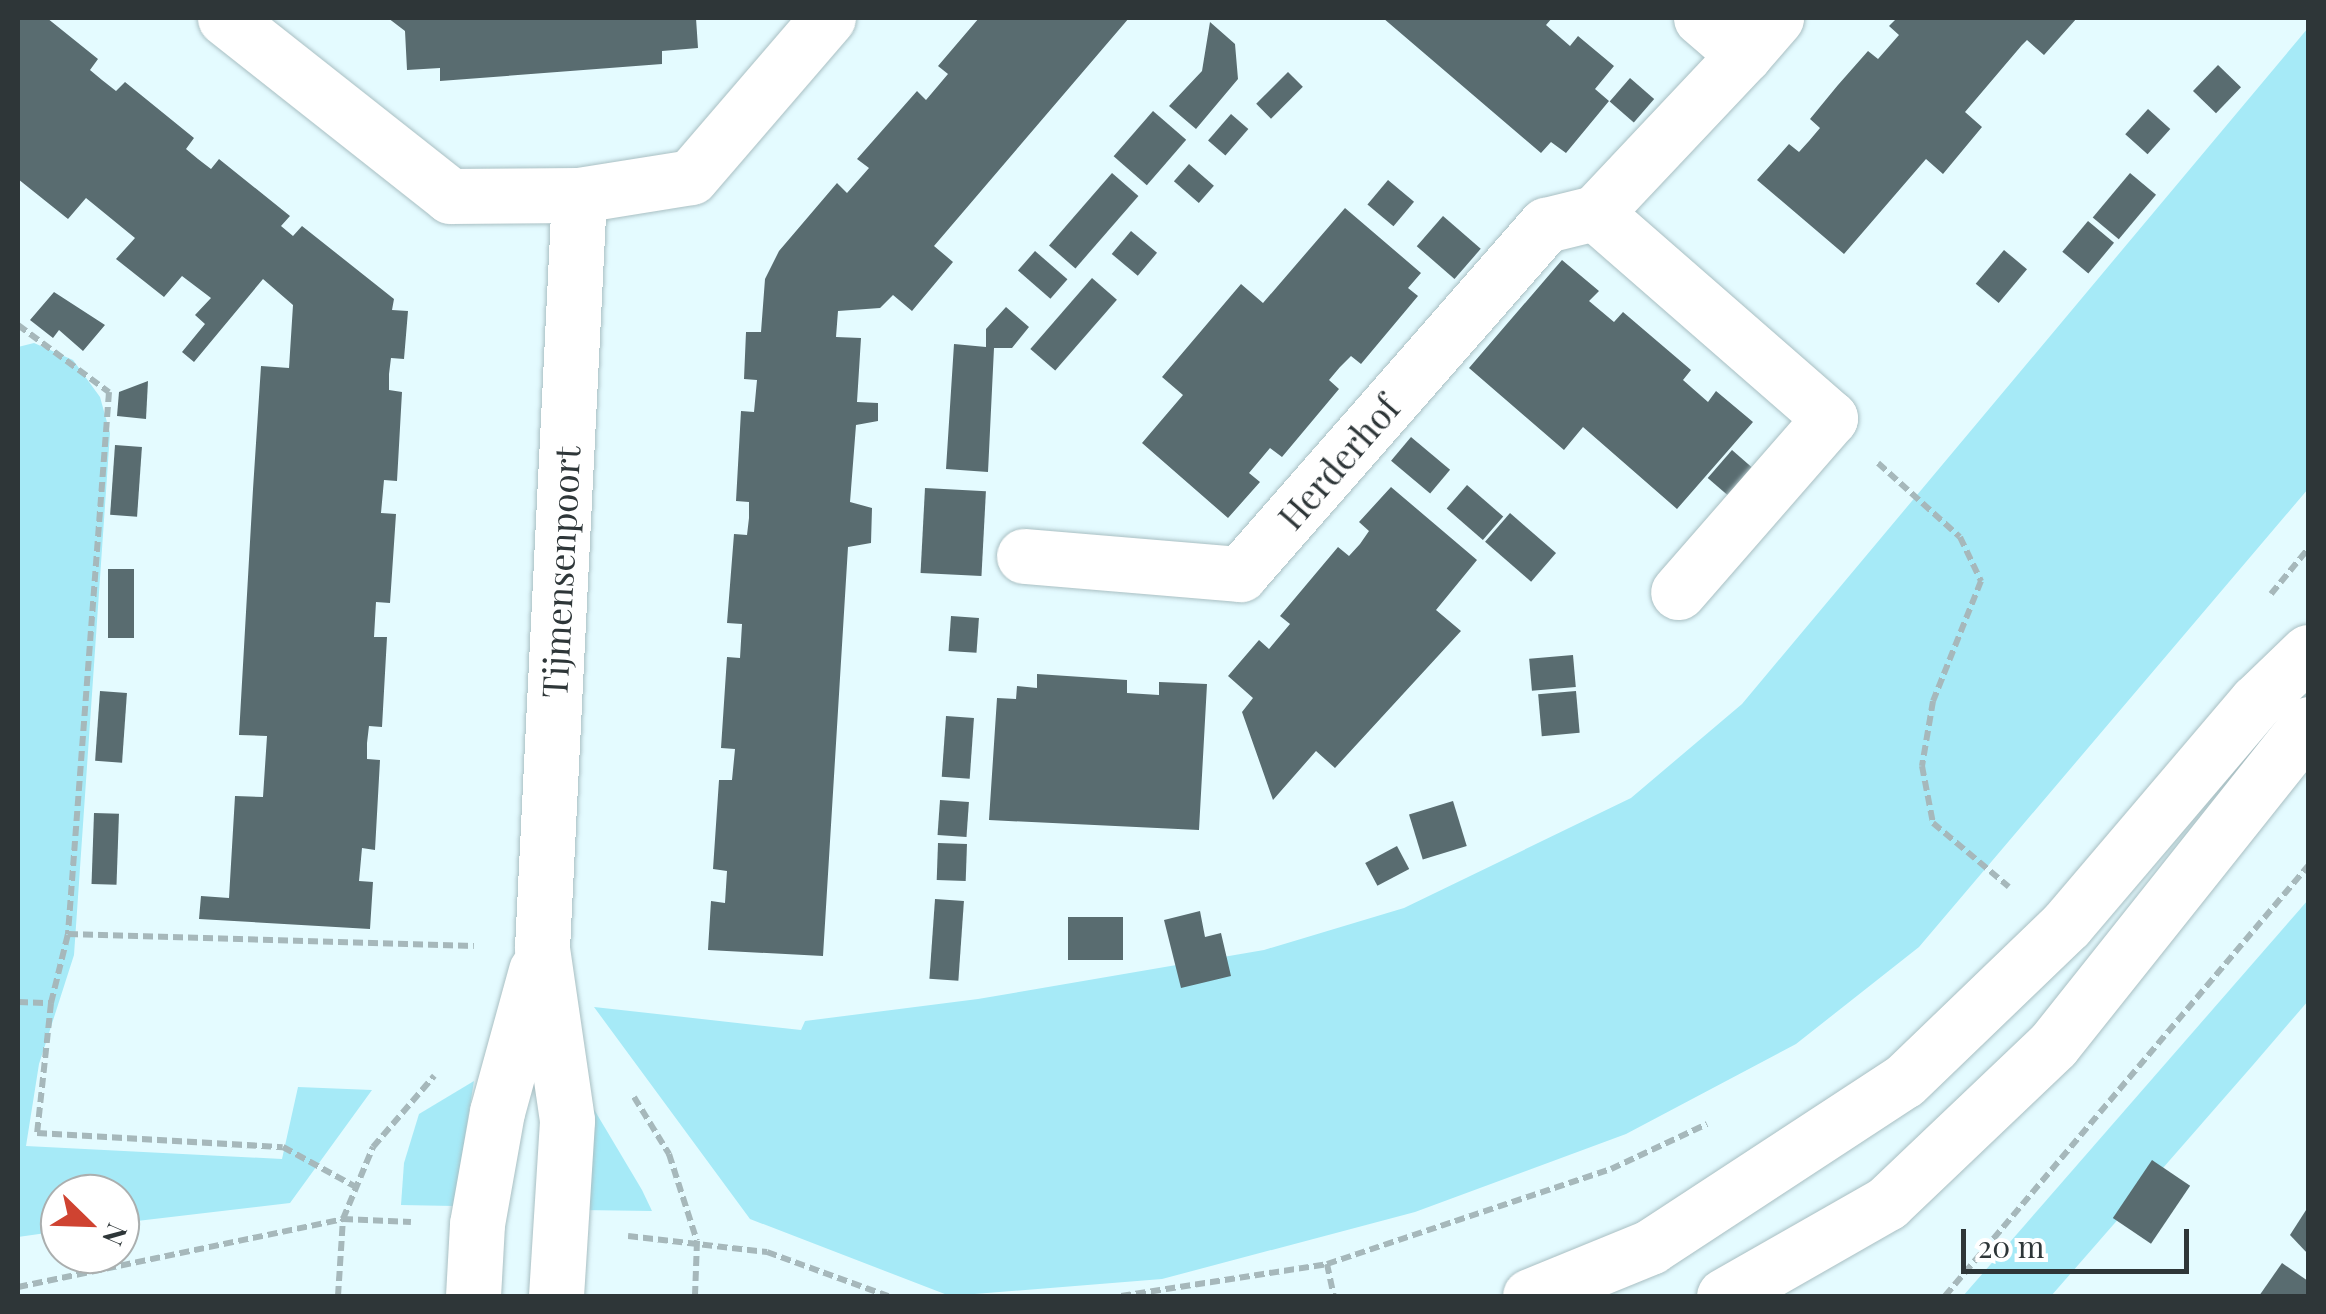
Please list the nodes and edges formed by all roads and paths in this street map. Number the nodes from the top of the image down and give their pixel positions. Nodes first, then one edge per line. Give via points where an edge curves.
1 (225, 18) edge
2 (828, 18) edge
3 (1701, 18) edge
4 (1760, 36) edge
5 (579, 195) junction
6 (1595, 213) junction
7 (18, 325) edge
8 (1830, 418) junction
9 (2308, 549) edge
10 (1024, 556) dead end
11 (1678, 592) dead end
12 (2258, 609) dead end
13 (2308, 652) edge
14 (2308, 724) edge
15 (2308, 866) edge
16 (2018, 894) dead end
17 (68, 934) junction
18 (542, 948) junction
19 (18, 1002) edge
20 (51, 1003) junction
21 (1715, 1120) dead end
22 (356, 1188) dead end
23 (476, 1224) junction
24 (562, 1230) junction
25 (1327, 1264) junction
26 (18, 1286) edge
27 (1539, 1295) edge
28 (473, 1296) edge
29 (556, 1296) edge
30 (888, 1296) edge
31 (1120, 1296) edge
32 (1334, 1296) edge
33 (1724, 1296) edge
34 (1945, 1296) edge

1 - 5 street via 450,196
2 - 5 street via 691,177
3 - 4 street
4 - 6 street
5 - 18 street, Tijmensenpoort
6 - 8 street
6 - 10 street, Herderhof via 1546,224 1240,574
7 - 17 path via 109,392
8 - 11 street
8 - 16 path via 1960,537 1981,581 1933,701 1922,766 1933,823
9 - 12 path
13 - 27 street via 2256,702 2067,924 1904,1082 1650,1247
14 - 33 street via 2052,1045 1887,1203
15 - 34 path
17 - 18 path
17 - 20 path
18 - 23 street, Tijmensenpoort via 497,1112
18 - 24 street, Tijmensenpoort via 567,1120
19 - 20 path
20 - 22 path via 37,1133 283,1147
21 - 25 path via 1611,1169
23 - 26 path via 343,1219
23 - 28 street, Tijmensenpoort
24 - 29 street, Tijmensenpoort
24 - 30 path via 767,1252
25 - 31 path
25 - 32 path

